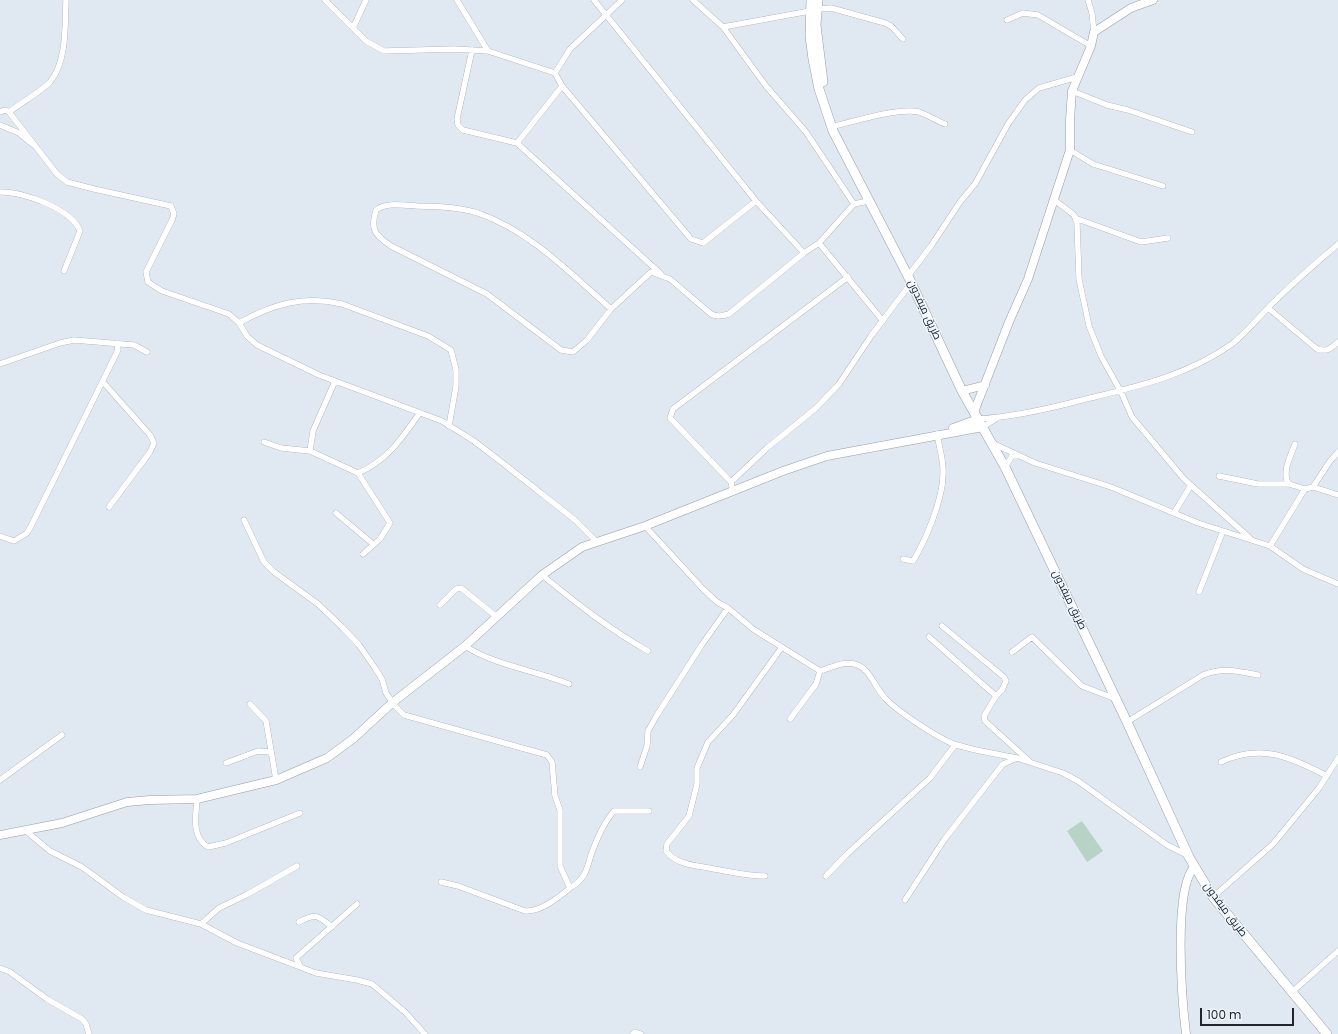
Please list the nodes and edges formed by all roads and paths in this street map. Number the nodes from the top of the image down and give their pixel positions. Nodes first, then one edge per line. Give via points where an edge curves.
1 (66, 0) edge
2 (325, 0) edge
3 (366, 0) edge
4 (457, 0) edge
5 (594, 0) edge
6 (622, 0) edge
7 (693, 0) edge
8 (811, 0) edge
9 (1088, 0) edge
10 (1153, 0) edge
11 (815, 7) edge
12 (607, 14) junction
13 (1007, 20) dead end
14 (723, 27) junction
15 (353, 28) junction
16 (1094, 32) junction
17 (903, 39) dead end
18 (1091, 46) junction
19 (472, 50) junction
20 (488, 51) junction
21 (555, 73) junction
22 (1077, 77) junction
23 (562, 86) junction
24 (1072, 91) junction
25 (0, 112) edge
26 (9, 112) junction
27 (945, 124) dead end
28 (0, 125) edge
29 (835, 126) junction
30 (1192, 132) dead end
31 (517, 143) junction
32 (841, 145) junction
33 (1070, 150) junction
34 (43, 153) junction
35 (1163, 186) dead end
36 (0, 192) edge
37 (1053, 199) junction
38 (756, 201) junction
39 (868, 201) junction
40 (854, 204) junction
41 (1075, 218) junction
42 (1168, 238) dead end
43 (819, 243) junction
44 (1338, 244) edge
45 (804, 253) junction
46 (64, 271) dead end
47 (663, 276) junction
48 (848, 277) junction
49 (909, 280) junction
50 (1268, 308) junction
51 (611, 309) junction
52 (883, 320) junction
53 (240, 323) junction
54 (1338, 342) edge
55 (117, 343) junction
56 (147, 352) dead end
57 (0, 364) edge
58 (335, 381) junction
59 (102, 382) junction
60 (985, 385) junction
61 (962, 391) junction
62 (1121, 392) junction
63 (419, 414) junction
64 (976, 416) junction
65 (998, 418) junction
66 (449, 426) junction
67 (983, 427) junction
68 (937, 434) junction
69 (264, 442) dead end
70 (992, 443) junction
71 (1295, 444) dead end
72 (310, 451) junction
73 (1338, 452) edge
74 (1022, 457) junction
75 (1005, 467) junction
76 (358, 473) junction
77 (1219, 476) dead end
78 (730, 482) junction
79 (1289, 484) junction
80 (1191, 485) junction
81 (1313, 487) junction
82 (1305, 488) junction
83 (733, 492) junction
84 (1338, 496) edge
85 (109, 507) dead end
86 (1174, 513) junction
87 (336, 514) dead end
88 (244, 520) dead end
89 (645, 526) junction
90 (1223, 531) junction
91 (0, 536) edge
92 (1252, 540) junction
93 (596, 541) junction
94 (373, 544) junction
95 (1270, 546) junction
96 (363, 554) dead end
97 (903, 559) dead end
98 (542, 575) junction
99 (1338, 584) edge
100 (1199, 592) dead end
101 (440, 605) dead end
102 (728, 608) junction
103 (497, 617) junction
104 (942, 626) dead end
105 (929, 637) dead end
106 (464, 646) junction
107 (782, 647) junction
108 (648, 650) dead end
109 (1012, 652) dead end
110 (820, 671) junction
111 (1258, 675) dead end
112 (569, 684) dead end
113 (996, 696) junction
114 (1116, 699) junction
115 (392, 703) junction
116 (250, 704) dead end
117 (790, 719) dead end
118 (1127, 722) junction
119 (62, 735) dead end
120 (955, 745) junction
121 (270, 752) junction
122 (1017, 758) junction
123 (1338, 758) edge
124 (1030, 762) junction
125 (1221, 762) dead end
126 (226, 763) dead end
127 (640, 767) dead end
128 (1327, 776) junction
129 (0, 780) edge
130 (276, 780) junction
131 (197, 799) junction
132 (649, 811) dead end
133 (300, 813) dead end
134 (26, 831) junction
135 (0, 835) edge
136 (1189, 857) junction
137 (297, 866) dead end
138 (1194, 866) junction
139 (765, 876) dead end
140 (826, 876) dead end
141 (441, 882) dead end
142 (570, 888) junction
143 (1213, 897) junction
144 (905, 900) dead end
145 (357, 904) dead end
146 (299, 922) dead end
147 (201, 924) junction
148 (332, 927) junction
149 (1338, 950) edge
150 (300, 966) junction
151 (0, 968) edge
152 (1292, 992) junction
153 (89, 1034) edge
154 (425, 1034) edge
155 (633, 1034) edge
156 (641, 1034) edge
157 (1186, 1034) edge
158 (1327, 1034) edge

1 - 26 street via 63,46 55,73 49,82
2 - 15 street
3 - 15 street
4 - 20 street
5 - 12 street
6 - 12 street
7 - 14 street
8 - 11 main road, طريق ميفدون
9 - 16 street
10 - 16 street via 1131,8
11 - 14 street
11 - 17 street via 831,8 885,23
11 - 29 main road, طريق ميفدون via 825,95
11 - 32 main road, طريق ميفدون via 810,36 819,89 833,131
12 - 21 street via 570,49
12 - 38 street
13 - 18 street via 1023,13 1038,15
14 - 40 street via 766,86 806,132
15 - 19 street via 366,41 384,51
16 - 18 street
18 - 22 street
19 - 20 street
19 - 31 street via 457,119 458,125 463,130
20 - 21 street
21 - 23 street
22 - 24 street
22 - 49 street via 1039,88 1025,100 1008,124 975,184
23 - 31 street
23 - 38 street via 691,239 703,243
24 - 30 street
24 - 33 street
25 - 26 street
26 - 34 street
27 - 29 street via 912,111 886,114
28 - 34 street via 19,133
29 - 32 main road, طريق ميفدون
31 - 47 street
32 - 39 main road, طريق ميفدون
33 - 35 street via 1093,164
33 - 37 street
34 - 53 street via 57,174 67,182 171,206 174,214 146,272 148,282 162,291 229,314
36 - 46 street via 15,192 28,196 58,210 78,225 80,231
37 - 41 street
37 - 60 street via 1028,278
38 - 45 street
39 - 40 street
39 - 49 main road, طريق ميفدون
40 - 43 street
41 - 42 street via 1141,242
41 - 62 street via 1079,278 1089,326 1101,356
43 - 45 street
43 - 48 street
44 - 50 street
45 - 47 street via 729,314 722,316 711,314 677,283
47 - 51 street via 651,272
48 - 52 street
48 - 78 street via 673,409 670,418
49 - 52 street
49 - 61 main road, طريق ميفدون
50 - 54 street via 1317,349 1330,350
50 - 62 street via 1233,343 1210,358 1179,373
51 - 51 street via 574,352 561,350 487,294 378,238 373,230 376,210 384,206 432,206 460,209 490,218 530,240
52 - 78 street via 839,384 816,408
53 - 58 street via 247,336 257,345
53 - 66 street via 262,310 290,302 329,301 428,336 450,350 456,370
55 - 56 street via 134,345
55 - 57 street via 74,340
55 - 59 street via 118,350
58 - 63 street
58 - 72 street via 313,431
59 - 85 street via 150,435 154,444
59 - 91 street via 27,533 14,541
60 - 61 street
60 - 64 street
61 - 64 main road, طريق ميفدون
62 - 65 street via 1055,408
62 - 80 street via 1132,417
63 - 66 street via 442,421
63 - 76 street via 390,452 371,468
64 - 65 street
64 - 67 main road, طريق ميفدون
64 - 68 street
65 - 67 street
66 - 93 street via 504,464 575,520
67 - 68 street
67 - 70 main road, طريق ميفدون
68 - 83 street via 827,456
68 - 97 street via 944,472 943,483 921,548 913,561
69 - 72 street via 281,448
70 - 74 street
70 - 75 main road, طريق ميفدون
71 - 79 street via 1286,475
72 - 76 street
73 - 81 street
74 - 75 street via 1012,456
74 - 86 street via 1048,468 1111,487
75 - 114 main road, طريق ميفدون
76 - 94 street via 390,522 380,539
77 - 79 street via 1258,484
78 - 83 street
79 - 82 street
80 - 86 street
80 - 92 street
81 - 82 street
81 - 84 street
82 - 95 street
83 - 89 street
86 - 90 street
87 - 94 street
88 - 115 street via 264,562 318,604 359,645 382,679
89 - 93 street
89 - 102 street via 703,589
90 - 92 street
90 - 100 street
92 - 95 street
93 - 98 street via 570,554
94 - 96 street
95 - 99 street via 1303,569
98 - 103 street
98 - 108 street via 583,609
101 - 103 street via 456,589 461,588
102 - 107 street via 753,629
102 - 127 street via 648,731
103 - 106 street
104 - 113 street via 1004,677 1006,681
105 - 113 street
106 - 112 street via 482,657 550,676
106 - 115 street
107 - 110 street
107 - 139 street via 733,715 708,742 697,768 697,784 689,816 667,844 666,851 678,861 692,865 734,874
109 - 114 street via 1032,637 1082,686
110 - 117 street via 816,684
110 - 120 street via 849,662 862,667 886,699 912,719
111 - 118 street via 1229,669 1214,670 1203,674
113 - 124 street via 984,716 985,721
114 - 118 main road, طريق ميفدون
115 - 130 street via 354,738 327,758
115 - 142 street via 404,715 549,756 554,768 555,796 561,816 560,866
116 - 121 street via 266,721
118 - 136 main road, طريق ميفدون
119 - 129 street
120 - 122 street
120 - 140 street via 930,778
121 - 126 street via 258,751
121 - 130 street
122 - 124 street
122 - 144 street via 1003,764 944,840
123 - 128 street
124 - 136 street via 1078,781 1167,845
125 - 128 street via 1250,752 1268,752
128 - 143 street via 1273,844
130 - 131 street
131 - 133 street via 197,834 208,847
131 - 134 street via 127,802 62,823
132 - 142 street via 614,811 608,817 598,839 588,869 579,882
134 - 135 street
134 - 147 street via 50,851 82,867 123,897 146,910
136 - 138 main road, طريق ميفدون
137 - 147 street via 219,908
138 - 143 main road, طريق ميفدون
138 - 157 street via 1189,876 1182,918 1181,960
141 - 142 street via 525,911 532,911 550,902
143 - 152 main road, طريق ميفدون
145 - 148 street
146 - 148 street via 316,916
147 - 150 street via 237,943
148 - 150 street via 296,958
149 - 152 street
150 - 154 street via 316,973 372,984 405,1012
151 - 153 street via 82,1019
152 - 158 main road, طريق ميفدون
155 - 156 street

